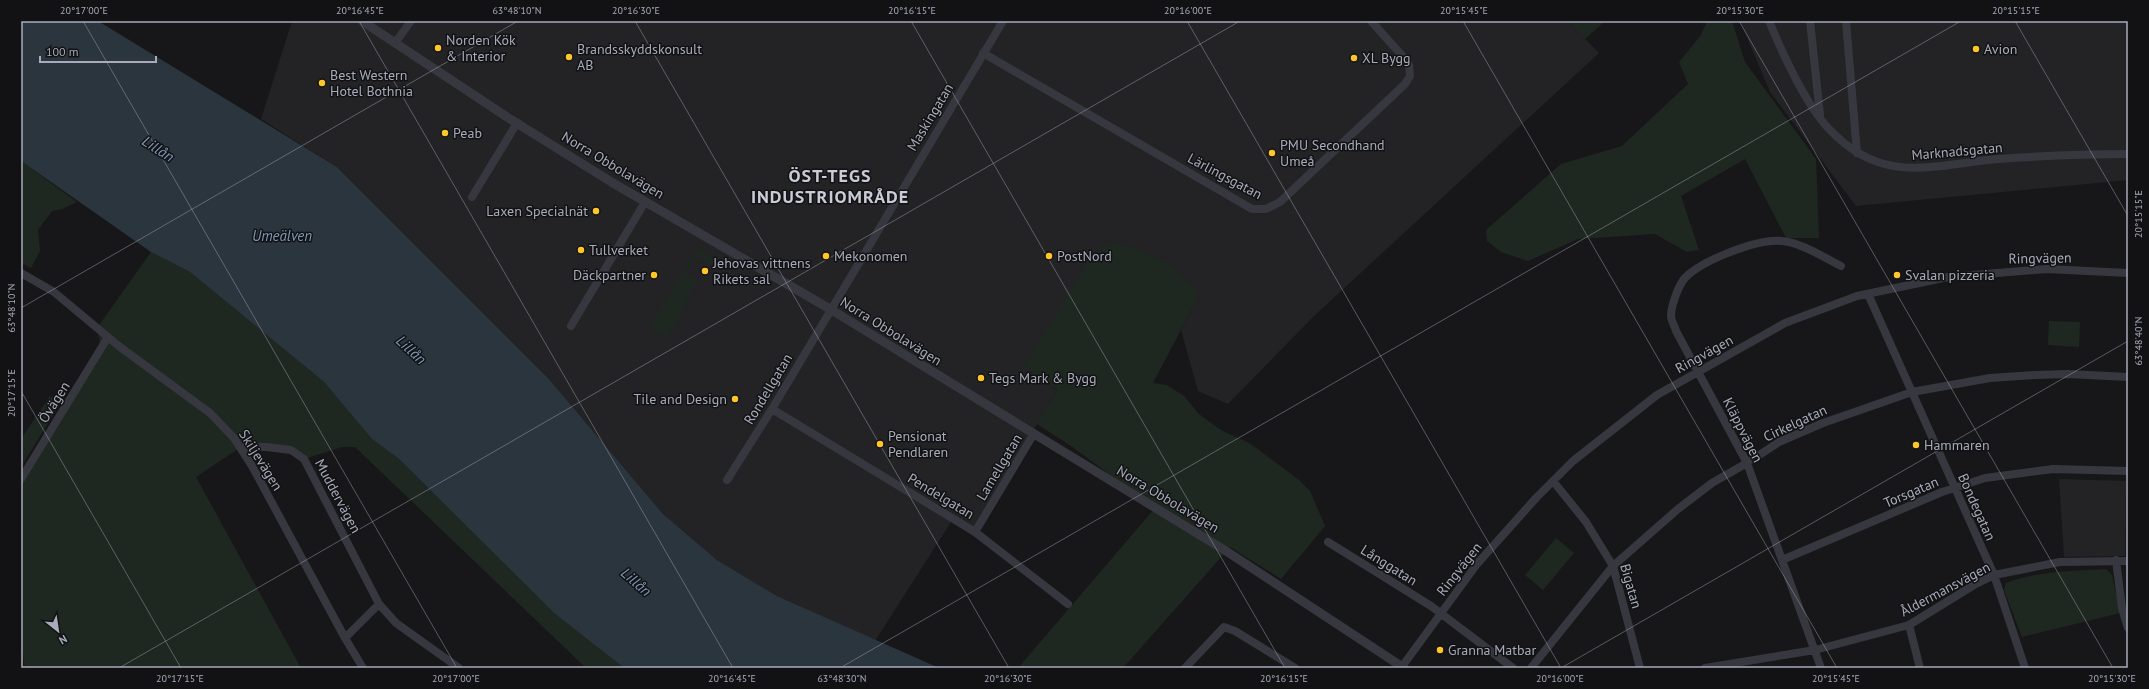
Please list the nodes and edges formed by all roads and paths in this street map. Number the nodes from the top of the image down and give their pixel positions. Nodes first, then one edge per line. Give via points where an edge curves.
1 (362, 21) edge
2 (411, 21) edge
3 (1002, 21) edge
4 (1371, 21) edge
5 (1769, 21) edge
6 (1810, 21) edge
7 (1846, 21) edge
8 (395, 43) junction
9 (983, 53) junction
10 (1820, 118) junction
11 (517, 123) junction
12 (1857, 153) junction
13 (2128, 154) edge
14 (472, 197) dead end
15 (646, 202) junction
16 (1841, 266) dead end
17 (21, 273) edge
18 (2128, 273) edge
19 (1868, 294) junction
20 (830, 309) junction
21 (571, 326) dead end
22 (108, 338) junction
23 (1698, 372) junction
24 (2128, 377) edge
25 (1912, 392) junction
26 (772, 409) junction
27 (1033, 435) junction
28 (241, 447) junction
29 (1747, 464) junction
30 (2128, 471) edge
31 (21, 479) edge
32 (727, 480) dead end
33 (1553, 481) junction
34 (1954, 488) junction
35 (975, 532) junction
36 (1328, 542) dead end
37 (1782, 560) junction
38 (2116, 560) junction
39 (2128, 561) edge
40 (1614, 566) junction
41 (1994, 575) junction
42 (380, 604) junction
43 (1068, 604) dead end
44 (1441, 613) junction
45 (1909, 625) junction
46 (2128, 628) edge
47 (345, 638) junction
48 (1815, 650) junction
49 (363, 667) edge
50 (1402, 667) edge
51 (459, 668) edge
52 (1185, 668) edge
53 (1295, 668) edge
54 (1513, 668) edge
55 (1531, 668) edge
56 (1640, 668) edge
57 (1705, 668) edge
58 (1821, 668) edge
59 (1920, 668) edge
60 (2025, 668) edge

1 - 8 street, Norra Obbolavägen
2 - 8 street
3 - 9 street, Maskingatan
4 - 9 street, Lärlingsgatan via 1405,59 1411,70 1410,76 1405,84 1280,202 1266,210 1252,209
5 - 10 street, Marknadsgatan via 1793,72
6 - 10 street
7 - 12 street
8 - 11 street, Norra Obbolavägen
9 - 20 street, Maskingatan
10 - 12 street, Marknadsgatan via 1828,129
11 - 14 street
11 - 15 street, Norra Obbolavägen
12 - 13 street, Marknadsgatan via 1886,165 1912,169 2029,157
15 - 20 street, Norra Obbolavägen
15 - 21 street
16 - 23 street, Kläppvägen via 1798,246 1782,241 1763,241 1746,245 1698,269 1684,279 1671,316 1676,331
17 - 22 street, Skiljevägen via 54,292
18 - 19 street, Ringvägen via 2047,269 1990,273 1948,277
19 - 23 street, Ringvägen via 1786,323
19 - 25 street, Bondegatan
20 - 26 street, Rondellgatan
20 - 27 street, Norra Obbolavägen
22 - 28 street, Skiljevägen via 210,413
22 - 31 street, Övägen
23 - 29 street, Kläppvägen
23 - 33 street, Ringvägen via 1656,395 1573,461
24 - 25 street, Cirkelgatan via 2035,374 1990,378
25 - 29 street, Cirkelgatan via 1823,423 1779,442
25 - 34 street, Bondegatan
26 - 32 street, Rondellgatan
26 - 35 street, Pendelgatan
27 - 35 street, Lamellgatan
27 - 50 street, Norra Obbolavägen via 1069,454 1226,551
28 - 42 street, Muddervägen via 291,450 304,459
28 - 47 street, Skiljevägen
29 - 37 street, Kläppvägen
29 - 40 street, Cirkelgatan via 1712,483 1678,509
30 - 34 street, Torsgatan via 2046,470 1985,478
33 - 40 street, Bigatan via 1586,522
33 - 44 street, Ringvägen via 1477,564
34 - 37 street, Torsgatan
34 - 41 street, Bondegatan
35 - 43 street, Pendelgatan
36 - 44 street, Långgatan
37 - 48 street, Kläppvägen
38 - 39 street, Åldermansvägen
38 - 41 street, Åldermansvägen via 2060,562
38 - 46 street via 2122,608
40 - 55 street, Cirkelgatan
40 - 56 street, Bigatan
41 - 45 street, Åldermansvägen
41 - 60 street, Bondegatan
42 - 47 street
42 - 51 street, Muddervägen via 396,623
44 - 50 street, Ringvägen
44 - 54 street, Långgatan
45 - 48 street, Åldermansvägen
45 - 59 street
47 - 49 street, Skiljevägen
48 - 57 street, Åldermansvägen
48 - 58 street, Kläppvägen
52 - 53 street via 1224,627 1235,631

